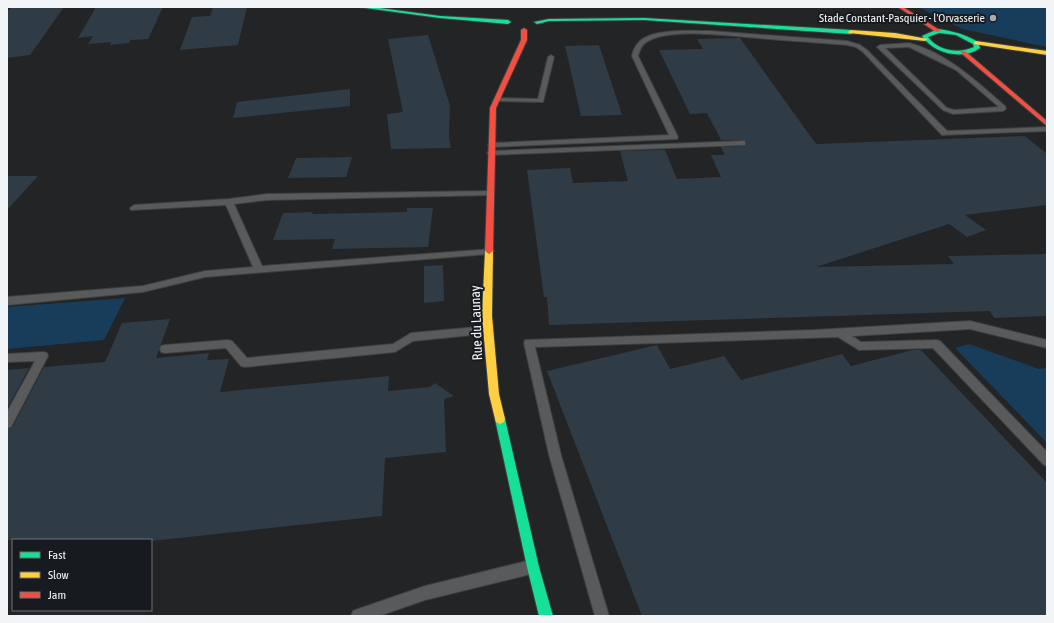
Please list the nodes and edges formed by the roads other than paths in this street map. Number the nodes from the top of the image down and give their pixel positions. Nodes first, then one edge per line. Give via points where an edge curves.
1 (360, 7) edge
2 (900, 7) edge
3 (508, 22) junction
4 (537, 22) junction
5 (524, 30) junction
6 (938, 31) junction
7 (925, 39) junction
8 (976, 43) junction
9 (963, 52) junction
10 (1047, 53) edge
11 (551, 57) dead end
12 (989, 95) junction
13 (1013, 95) junction
14 (496, 100) junction
15 (1047, 124) edge
16 (1047, 129) edge
17 (742, 143) dead end
18 (492, 149) junction
19 (490, 193) junction
20 (229, 202) junction
21 (134, 208) dead end
22 (489, 251) junction
23 (259, 270) junction
24 (7, 301) edge
25 (488, 330) junction
26 (838, 332) junction
27 (1047, 344) edge
28 (165, 349) dead end
29 (7, 358) edge
30 (7, 423) edge
31 (1047, 460) edge
32 (533, 567) junction
33 (358, 616) edge
34 (546, 616) edge
35 (602, 616) edge

1 - 3 street
2 - 6 street
3 - 4 street via 522,18
3 - 5 street via 511,28
4 - 5 street via 536,27
4 - 7 street via 644,19
5 - 14 street, Rue du Launay via 524,40
6 - 7 street via 928,34
6 - 8 street via 960,34
7 - 9 street via 942,49
8 - 9 street via 978,46 974,50
8 - 10 street
9 - 13 street
11 - 14 lane via 542,101
12 - 12 lane via 958,68 916,47 880,47 949,111 1003,109
12 - 13 lane
13 - 15 street
14 - 18 street, Rue du Launay via 493,108
16 - 18 lane via 944,133 865,51 847,43 692,33 652,38 636,50 635,56 674,137
17 - 18 lane
18 - 19 street, Rue du Launay
19 - 20 lane via 267,197
19 - 22 street, Rue du Launay
20 - 21 lane
20 - 23 lane
22 - 23 lane
22 - 25 street, Rue du Launay
23 - 24 lane via 206,274 143,289
25 - 28 lane via 411,338 395,348 245,363 228,344
25 - 32 street, Rue du Launay via 494,394
26 - 27 lane via 970,325
26 - 31 lane via 859,346 936,344
26 - 35 lane via 529,343 555,455
29 - 30 lane via 43,356
32 - 33 lane via 425,593
32 - 34 street, Rue du Launay

